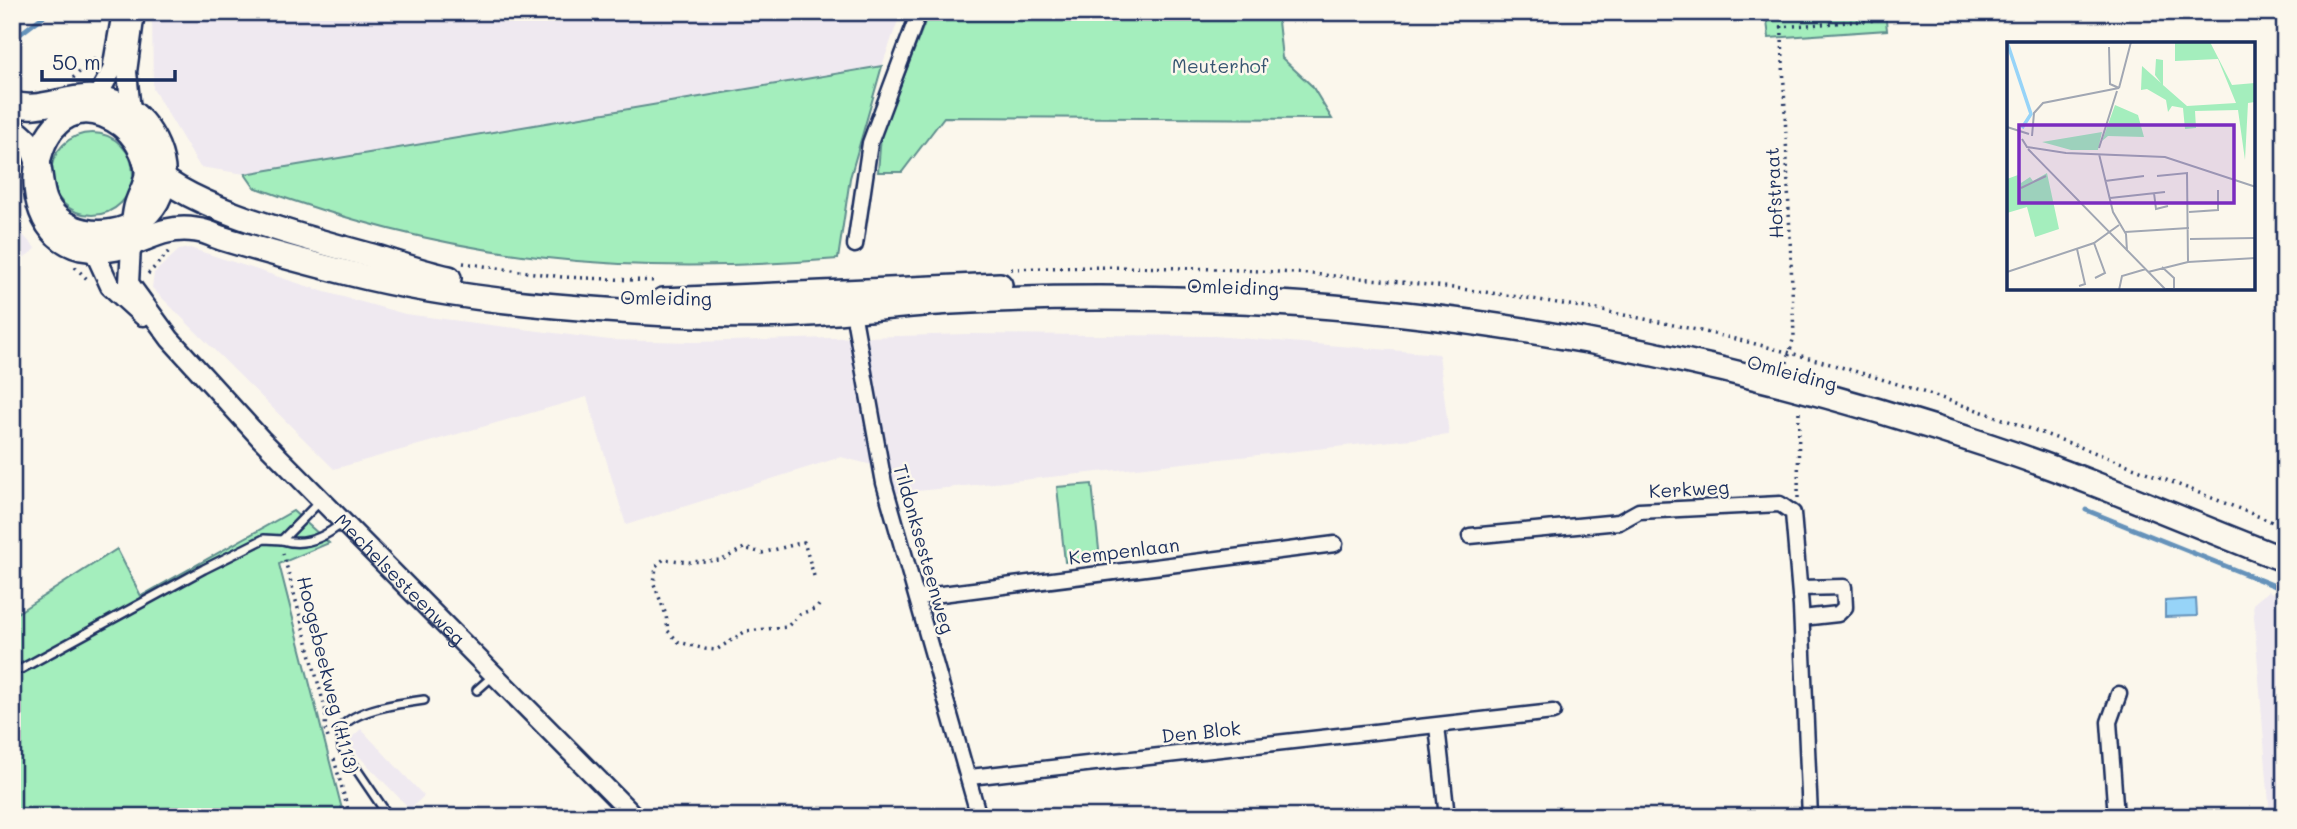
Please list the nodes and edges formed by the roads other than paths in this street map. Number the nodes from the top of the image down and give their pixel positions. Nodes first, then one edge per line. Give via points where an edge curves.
1 (122, 12) edge
2 (135, 12) edge
3 (919, 12) edge
4 (97, 97) junction
5 (12, 103) edge
6 (131, 111) junction
7 (75, 114) junction
8 (12, 128) edge
9 (22, 147) edge
10 (151, 154) junction
11 (163, 179) junction
12 (135, 222) junction
13 (855, 245) dead end
14 (131, 246) junction
15 (266, 249) junction
16 (94, 251) junction
17 (849, 300) junction
18 (170, 339) junction
19 (321, 500) junction
20 (343, 522) junction
21 (1470, 536) dead end
22 (282, 540) junction
23 (1335, 544) dead end
24 (2285, 545) edge
25 (2285, 560) edge
26 (1800, 588) junction
27 (918, 597) junction
28 (1802, 618) junction
29 (21, 669) dead end
30 (494, 676) junction
31 (477, 690) dead end
32 (2119, 694) dead end
33 (424, 700) dead end
34 (1553, 712) dead end
35 (1437, 726) junction
36 (970, 777) junction
37 (389, 817) edge
38 (635, 817) edge
39 (979, 817) edge
40 (1447, 817) edge
41 (1810, 817) edge
42 (2116, 817) edge

1 - 4 street via 112,70
2 - 6 street via 127,72
3 - 13 street via 870,143
4 - 5 main road via 76,96 28,106
4 - 6 main road
4 - 7 main road
6 - 10 main road via 147,127
7 - 9 main road
7 - 10 main road via 118,123
8 - 9 main road
9 - 12 main road via 43,198 60,219 101,234
9 - 16 main road via 28,204 40,226 60,243
10 - 11 main road, Omleiding
10 - 12 main road
11 - 12 main road via 157,201
11 - 17 main road, Omleiding via 189,195 279,229 478,284 676,301
12 - 14 main road
12 - 15 main road, Omleiding via 162,215 189,218
14 - 15 main road, Omleiding via 160,232 183,229
14 - 16 main road, Omleiding
14 - 18 street, Mechelsesteenweg via 129,283
15 - 17 main road, Omleiding via 371,278 539,305 696,316 792,315
16 - 18 street, Mechelsesteenweg via 110,286
17 - 24 main road, Omleiding via 981,285 1191,285 1412,301 1534,318 1787,362 2051,453
17 - 25 main road, Omleiding via 1228,300 1339,307 1558,335 1712,367 1866,407 2002,450
17 - 27 street, Tildonksesteenweg via 873,435
18 - 19 street, Mechelsesteenweg
19 - 20 street, Mechelsesteenweg
19 - 22 lane
20 - 22 lane via 330,533 297,544
20 - 30 street, Mechelsesteenweg
21 - 26 street, Kerkweg via 1619,522 1639,511 1780,504 1793,513
22 - 29 lane via 264,539
23 - 27 street, Kempenlaan
26 - 28 street
26 - 28 street via 1844,587 1845,607 1838,614
27 - 36 street, Tildonksesteenweg
28 - 41 street
30 - 31 lane
30 - 38 street, Mechelsesteenweg
32 - 42 street via 2109,722
33 - 37 lane via 393,704 346,721 341,728 342,748
34 - 35 street, Den Blok
35 - 36 street, Den Blok
35 - 40 street
36 - 39 street, Tildonksesteenweg

